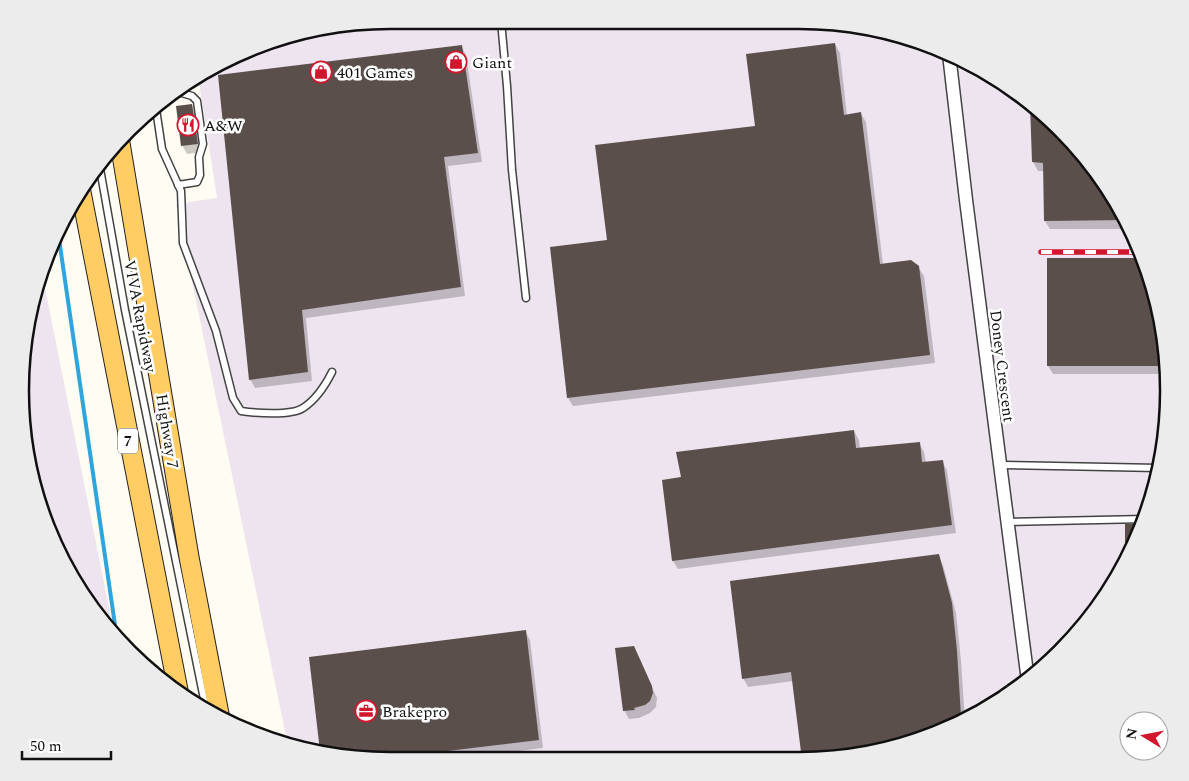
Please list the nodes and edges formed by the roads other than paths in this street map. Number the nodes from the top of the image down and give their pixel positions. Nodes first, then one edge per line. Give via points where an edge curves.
1 (502, 29) edge
2 (950, 62) edge
3 (185, 94) edge
4 (157, 115) edge
5 (121, 150) edge
6 (100, 175) edge
7 (178, 185) junction
8 (83, 201) edge
9 (526, 298) dead end
10 (332, 372) dead end
11 (1000, 465) junction
12 (1152, 468) edge
13 (1137, 519) edge
14 (1007, 522) junction
15 (1027, 671) edge
16 (176, 681) edge
17 (204, 700) edge
18 (218, 708) edge

1 - 9 lane
2 - 11 street, Doney Crescent
3 - 7 lane via 197,101 202,144 200,174 197,182
4 - 7 lane via 162,149
5 - 18 main road, Highway 7 via 189,557
6 - 17 lane, VIVA Rapidway
7 - 10 lane via 183,243 216,331 233,398 241,411 266,414 302,410 324,389
8 - 16 main road, 7
11 - 12 lane
11 - 14 street, Doney Crescent
13 - 14 lane
14 - 15 street, Doney Crescent

